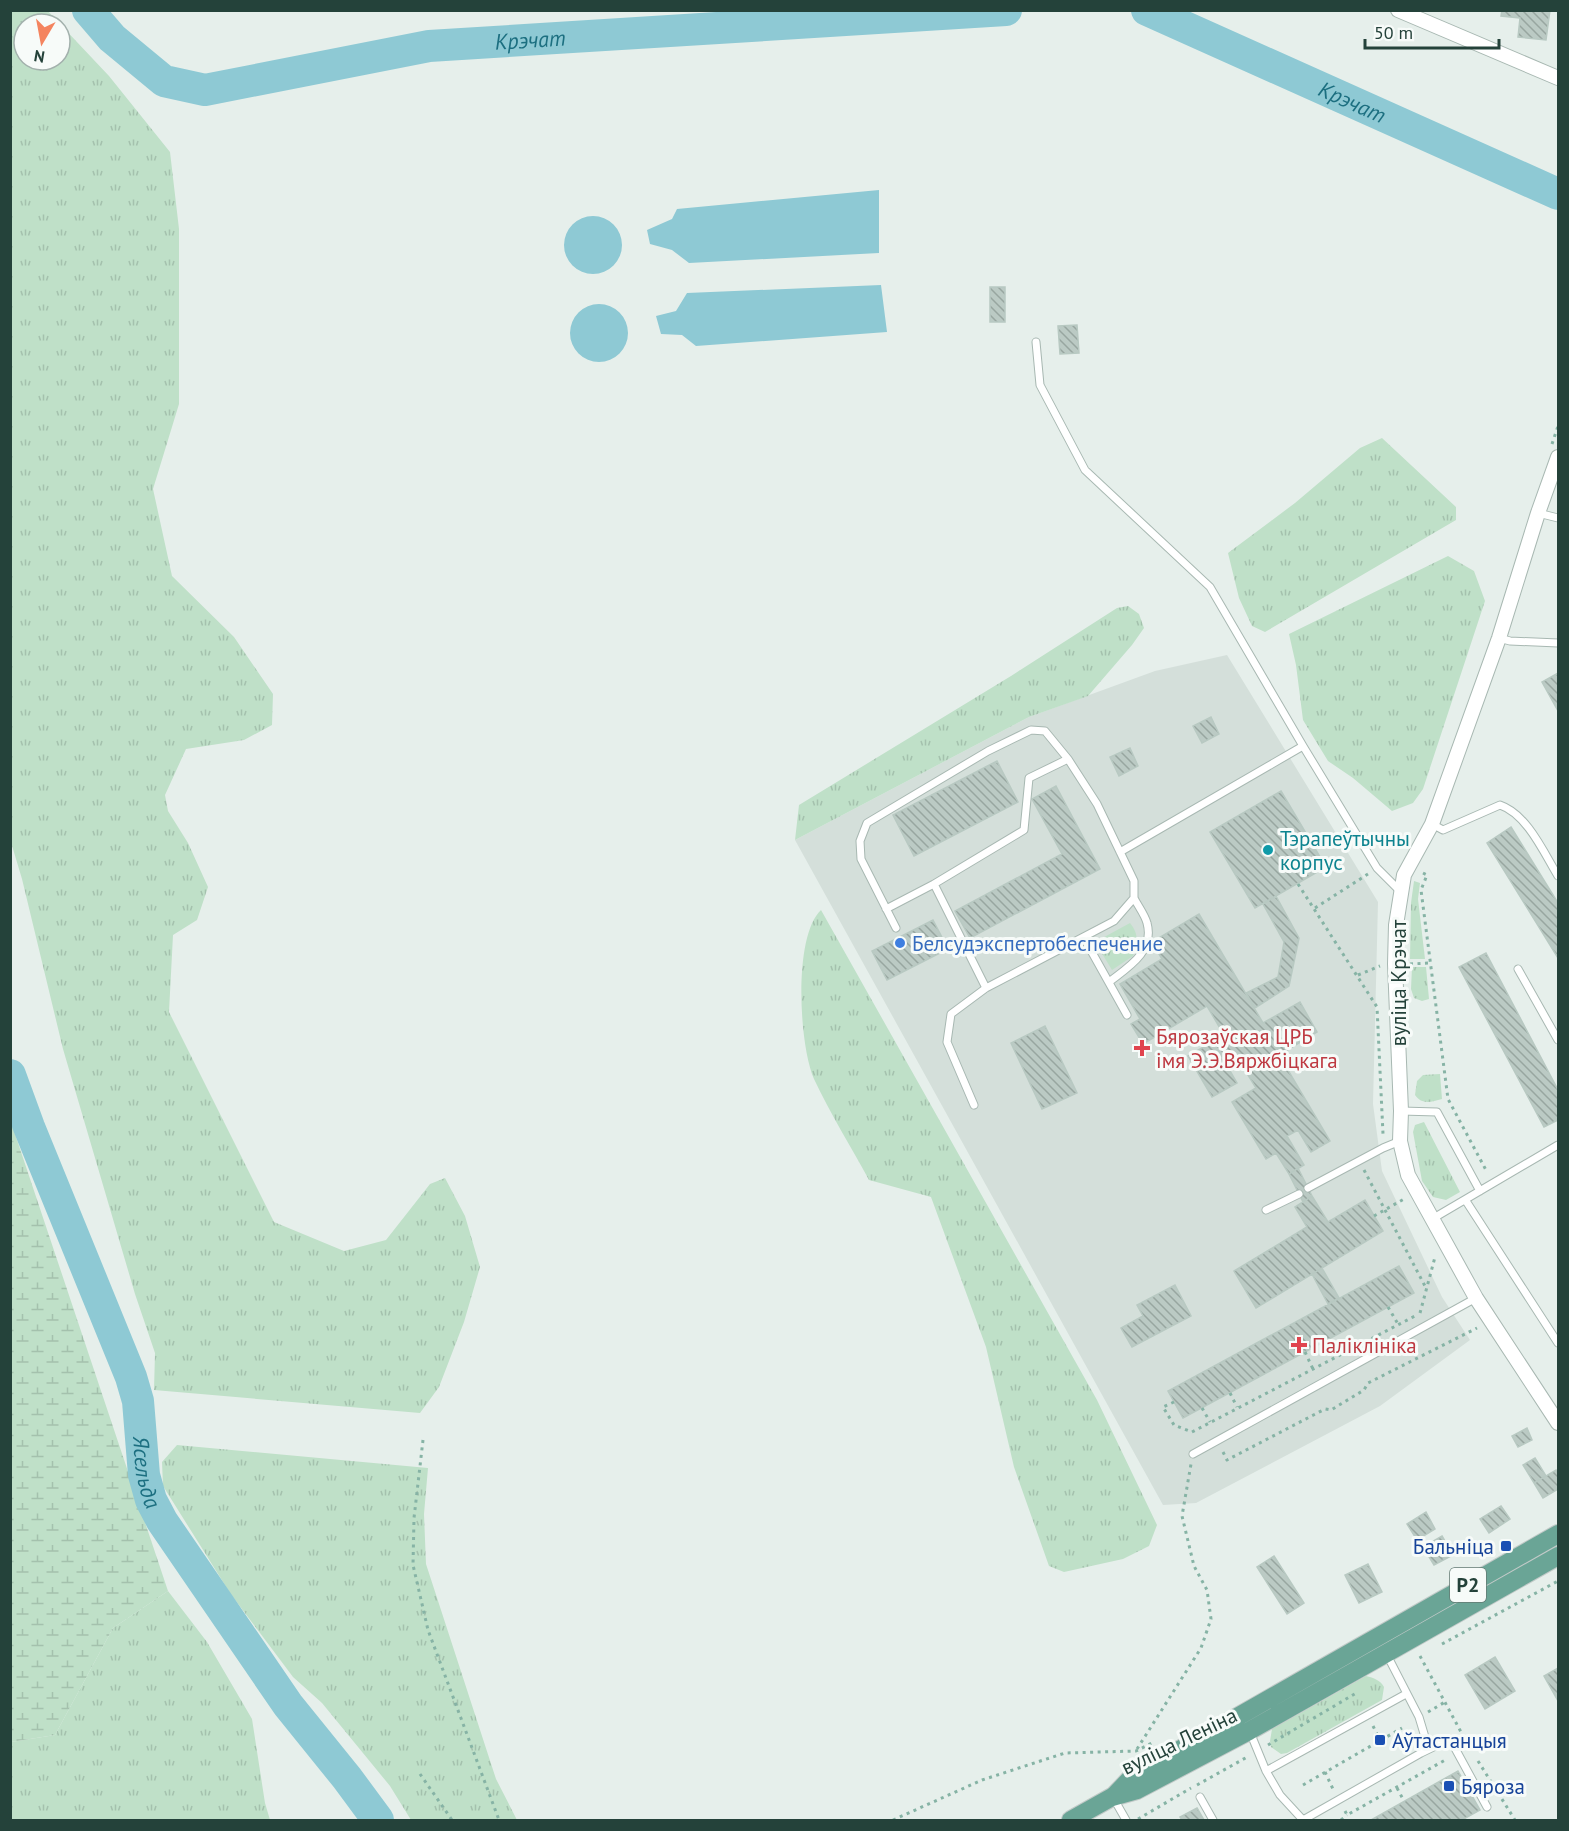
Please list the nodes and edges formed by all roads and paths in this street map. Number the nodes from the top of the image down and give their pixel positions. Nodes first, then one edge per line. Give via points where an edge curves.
1 (1398, 10) edge
2 (1558, 78) edge
3 (1036, 342) dead end
4 (1558, 457) edge
5 (1538, 513) junction
6 (1558, 518) edge
7 (1499, 638) junction
8 (1558, 643) edge
9 (1303, 746) junction
10 (1068, 759) junction
11 (1432, 824) junction
12 (1120, 852) junction
13 (1409, 865) junction
14 (1377, 868) junction
15 (1558, 876) edge
16 (934, 884) junction
17 (1401, 892) junction
18 (1134, 898) junction
19 (1315, 908) dead end
20 (886, 909) junction
21 (896, 928) dead end
22 (1084, 938) junction
23 (1518, 969) dead end
24 (1109, 982) junction
25 (986, 988) junction
26 (1127, 1015) dead end
27 (1558, 1040) edge
28 (974, 1105) dead end
29 (1401, 1111) junction
30 (1400, 1141) junction
31 (1558, 1145) edge
32 (1360, 1161) junction
33 (1493, 1183) junction
34 (1308, 1188) dead end
35 (1480, 1191) junction
36 (1299, 1194) dead end
37 (1408, 1196) dead end
38 (1466, 1201) junction
39 (1266, 1210) dead end
40 (1385, 1210) junction
41 (1374, 1216) dead end
42 (1432, 1219) junction
43 (1436, 1251) dead end
44 (1426, 1288) junction
45 (1476, 1298) junction
46 (1388, 1307) dead end
47 (1429, 1308) dead end
48 (1420, 1313) junction
49 (1398, 1324) junction
50 (1479, 1327) dead end
51 (1558, 1343) edge
52 (1305, 1353) dead end
53 (1313, 1369) junction
54 (1230, 1393) dead end
55 (1174, 1402) dead end
56 (1202, 1408) dead end
57 (1238, 1408) junction
58 (1558, 1420) edge
59 (1210, 1422) junction
60 (423, 1440) dead end
61 (1220, 1448) dead end
62 (1193, 1454) joint
63 (1558, 1534) edge
64 (1558, 1556) edge
65 (1558, 1581) edge
66 (1377, 1637) junction
67 (1440, 1646) dead end
68 (1420, 1656) dead end
69 (1390, 1663) junction
70 (1365, 1688) dead end
71 (1406, 1694) junction
72 (1445, 1702) dead end
73 (1241, 1714) junction
74 (1368, 1715) junction
75 (1419, 1717) junction
76 (1402, 1728) dead end
77 (1250, 1731) junction
78 (1380, 1740) junction
79 (1258, 1751) junction
80 (1421, 1753) junction
81 (1475, 1757) dead end
82 (1266, 1771) junction
83 (420, 1774) dead end
84 (1303, 1785) dead end
85 (1396, 1788) dead end
86 (1112, 1797) junction
87 (1200, 1797) dead end
88 (1404, 1802) dead end
89 (1487, 1807) dead end
90 (1347, 1815) dead end
91 (452, 1821) edge
92 (499, 1821) edge
93 (893, 1821) edge
94 (1071, 1821) edge
95 (1126, 1821) edge
96 (1139, 1821) edge
97 (1213, 1821) edge
98 (1341, 1821) edge
99 (1515, 1821) edge

1 - 2 street
3 - 9 lane via 1040,385 1085,470 1210,587
4 - 5 street, вуліца Крэчат
5 - 6 lane
5 - 7 street, вуліца Крэчат
7 - 8 lane
7 - 11 street, вуліца Крэчат
9 - 12 lane
9 - 14 lane
10 - 12 lane via 1097,804
10 - 16 lane via 1029,778 1024,830
10 - 20 lane via 1045,731 1032,730 988,751 867,822 860,841 861,859
11 - 13 street, вуліца Крэчат
11 - 15 lane via 1443,830 1500,805 1510,808 1521,818
12 - 18 lane via 1134,881
13 - 17 street, вуліца Крэчат
13 - 33 path via 1426,875 1421,890 1448,1099
14 - 17 lane
14 - 19 path
16 - 20 lane
16 - 25 lane
17 - 29 street, вуліца Крэчат via 1395,964
18 - 22 lane via 1114,921
18 - 24 lane via 1148,924 1145,948
20 - 21 lane
22 - 24 lane
22 - 25 lane
23 - 27 lane
24 - 26 lane
25 - 28 lane via 951,1014 947,1042
29 - 30 street, вуліца Крэчат
29 - 35 lane via 1437,1112
30 - 32 lane
30 - 42 street, вуліца Крэчат via 1408,1175
31 - 33 lane
32 - 34 lane
32 - 40 path
33 - 35 lane
35 - 38 lane
36 - 39 lane
37 - 40 path
38 - 42 lane
38 - 51 lane
40 - 41 path
40 - 44 path
42 - 45 street, вуліца Крэчат
43 - 44 path
44 - 48 path
45 - 58 street, вуліца Крэчат
45 - 62 lane
46 - 49 path
47 - 48 path
48 - 49 path
49 - 53 path
50 - 61 path via 1368,1383 1364,1390 1331,1410 1325,1409 1227,1460
52 - 53 path
53 - 57 path
54 - 57 path
55 - 59 path via 1164,1407 1174,1425 1192,1432
56 - 59 path
57 - 59 path
60 - 92 path via 413,1565 428,1630
62 - 93 path via 1182,1516 1194,1566 1207,1590 1211,1619 1202,1648 1136,1751 1065,1753 982,1780
63 - 66 main road, вуліца Леніна / Р2
64 - 69 main road, вуліца Леніна / Р2
65 - 67 path
66 - 69 lane
66 - 73 main road, вуліца Леніна / Р2
68 - 69 path
69 - 71 lane
69 - 77 main road, вуліца Леніна / Р2
70 - 79 path
71 - 74 lane
71 - 75 lane
72 - 75 path
73 - 77 lane
73 - 86 main road, вуліца Леніна / Р2 via 1132,1777
74 - 78 path
74 - 82 lane
75 - 80 lane via 1425,1737
76 - 78 path
77 - 79 lane
77 - 86 main road, вуліца Леніна / Р2 via 1137,1790
78 - 84 path
79 - 82 lane
79 - 96 path
80 - 82 lane via 1303,1820 1280,1795
80 - 89 lane via 1450,1739
81 - 99 path
83 - 91 path
85 - 88 path
86 - 94 main road, Р2
86 - 95 lane
87 - 97 lane via 1205,1813
90 - 98 path

